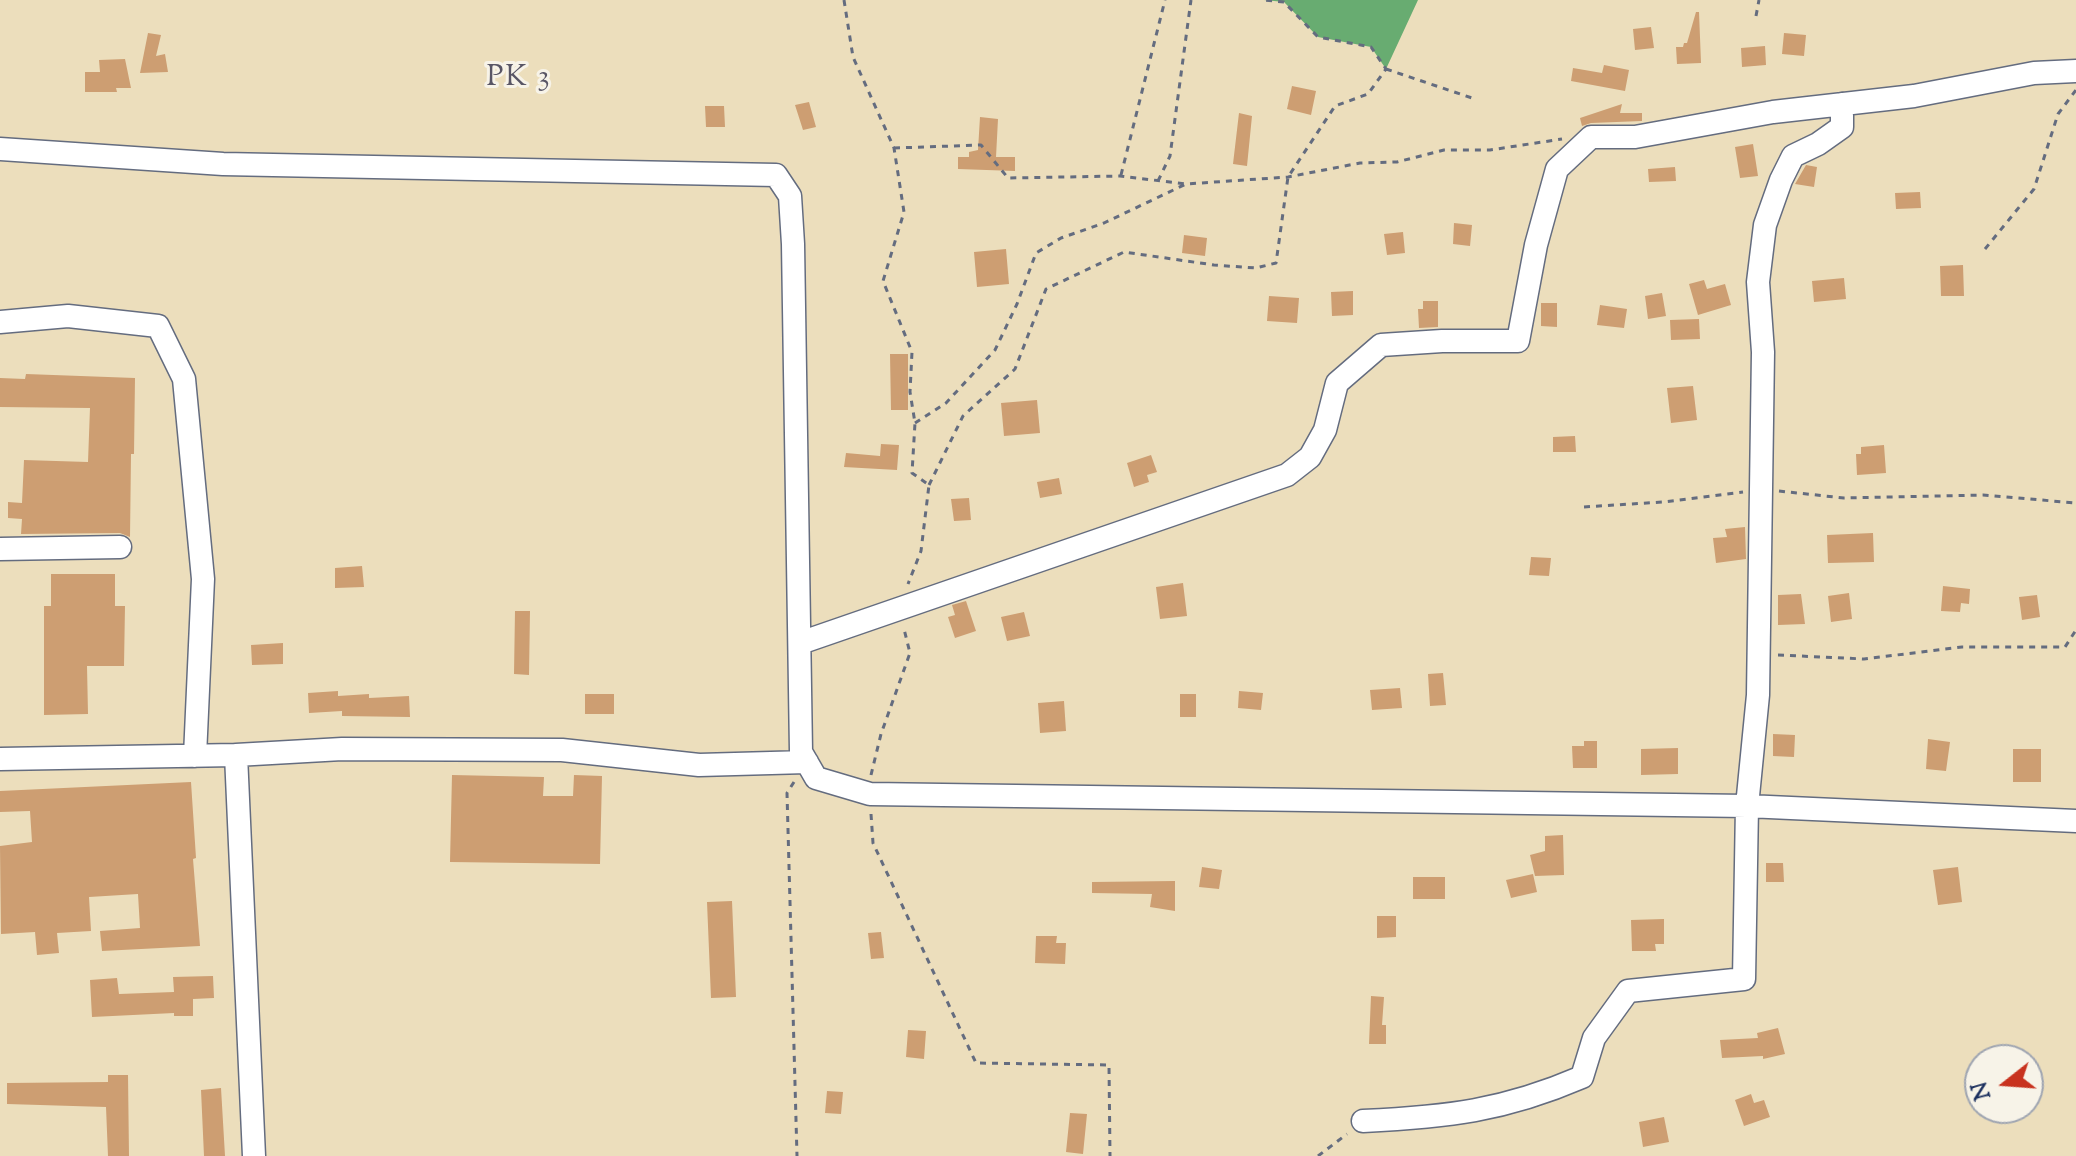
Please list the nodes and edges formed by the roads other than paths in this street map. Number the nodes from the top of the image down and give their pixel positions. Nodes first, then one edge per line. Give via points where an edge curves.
1 (2076, 71) edge
2 (1842, 104) junction
3 (0, 149) edge
4 (0, 322) edge
5 (120, 547) dead end
6 (0, 549) edge
7 (800, 643) junction
8 (236, 755) junction
9 (195, 756) junction
10 (0, 759) edge
11 (807, 762) junction
12 (1747, 806) junction
13 (2076, 821) edge
14 (1363, 1121) road end
15 (254, 1156) edge

1 - 2 street
2 - 7 street via 1635,137 1591,137 1557,169 1518,341 1381,345 1337,383 1325,430 1310,457 1287,475
2 - 12 street via 1842,127 1793,156 1765,225 1758,282 1763,352 1759,656
3 - 7 street via 223,164 776,175 790,196 793,244
4 - 9 street via 68,316 158,326 184,379 203,579
5 - 6 street
7 - 11 street via 801,752
8 - 9 street
8 - 11 street via 342,749 562,750 699,765
8 - 15 street
9 - 10 street
11 - 12 street via 816,778 870,794
12 - 13 street
12 - 14 street via 1744,979 1628,991 1594,1038 1582,1077 1544,1093 1441,1117

